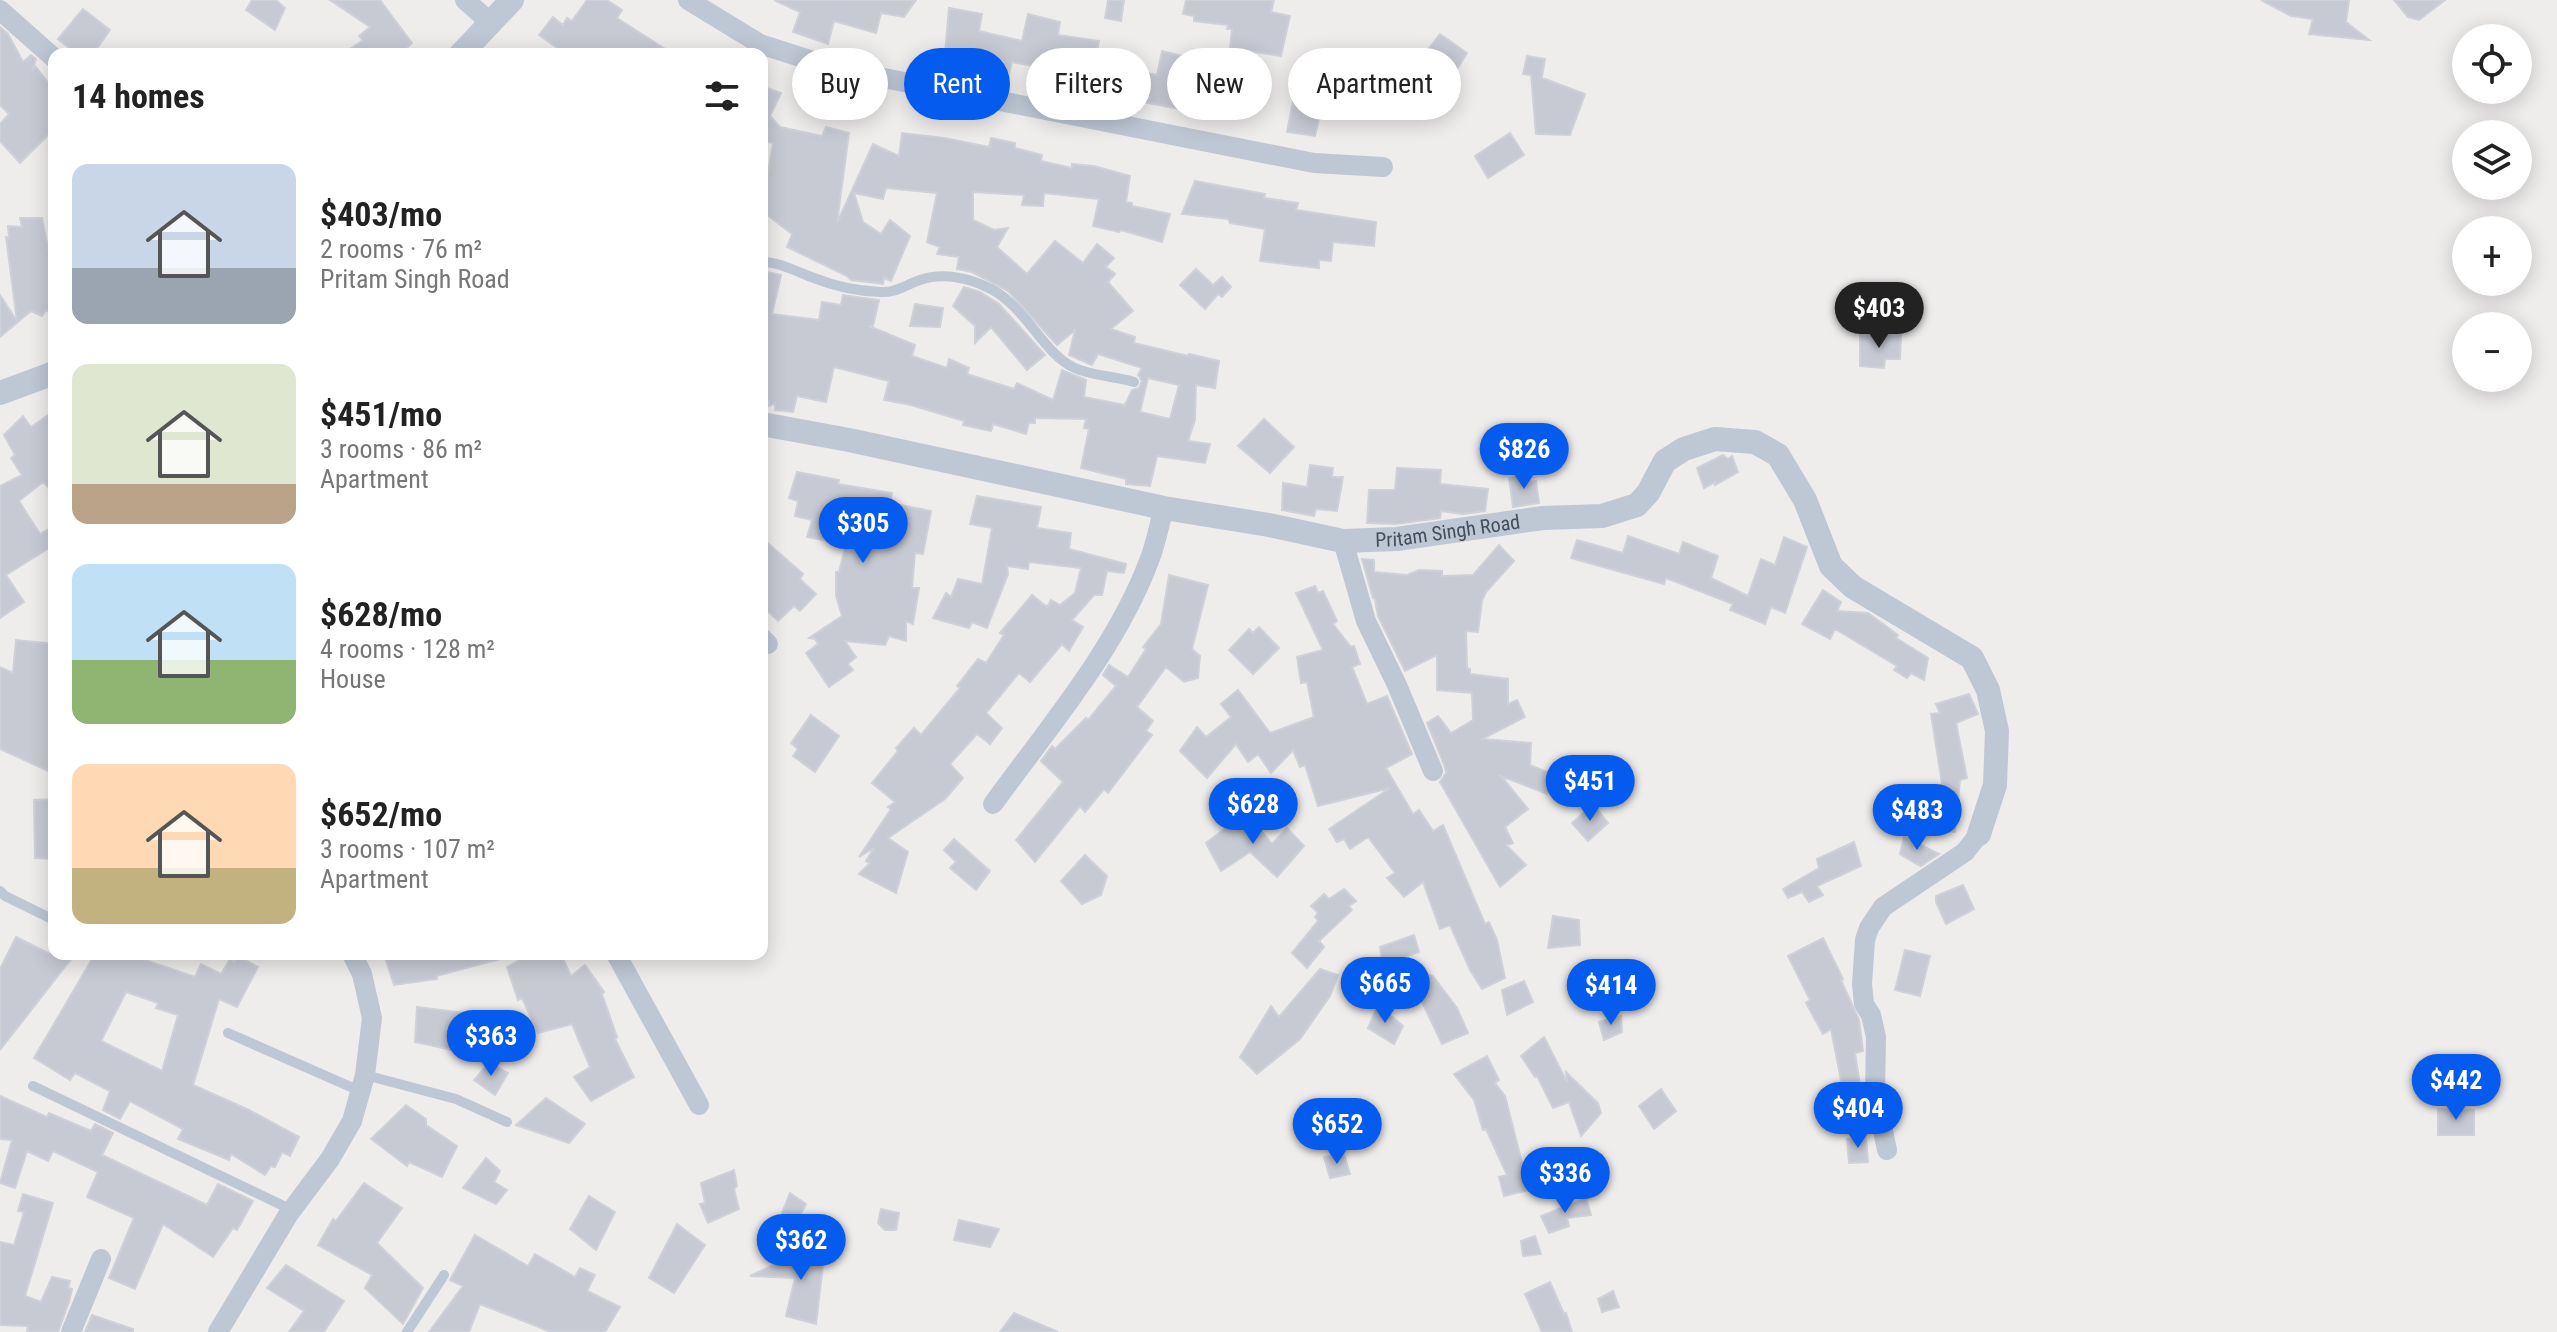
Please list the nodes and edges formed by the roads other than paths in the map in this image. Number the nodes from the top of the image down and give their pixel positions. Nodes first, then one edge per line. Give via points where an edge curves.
1 (465, 0) edge
2 (512, 0) edge
3 (688, 0) edge
4 (0, 10) edge
5 (492, 24) junction
6 (467, 48) edge
7 (48, 53) edge
8 (1383, 167) dead end
9 (768, 263) edge
10 (48, 375) edge
11 (1134, 382) dead end
12 (0, 393) edge
13 (768, 425) edge
14 (1164, 508) junction
15 (1343, 541) junction
16 (1433, 771) dead end
17 (993, 804) dead end
18 (1979, 834) joint
19 (0, 891) edge
20 (48, 917) edge
21 (355, 960) edge
22 (619, 960) edge
23 (228, 1033) dead end
24 (362, 1083) junction
25 (33, 1086) dead end
26 (699, 1105) dead end
27 (507, 1122) dead end
28 (1887, 1150) dead end
29 (292, 1210) junction
30 (101, 1259) dead end
31 (444, 1275) dead end
32 (71, 1332) edge
33 (218, 1332) edge
34 (407, 1332) edge

1 - 5 street
2 - 5 street
3 - 8 street via 760,44 838,69 1314,163
4 - 7 street
5 - 6 street
9 - 11 lane via 862,291 888,293 940,276 975,282 1014,305 1058,357 1075,369
10 - 12 street
13 - 14 street, Pritam Singh Road
14 - 15 street, Pritam Singh Road
14 - 17 street via 1150,560 1126,612
15 - 16 street via 1366,621
15 - 18 street, Pritam Singh Road via 1602,516 1637,505 1665,461 1684,449 1715,439 1755,442 1778,455 1805,500 1831,566 1853,587 1972,658 1988,690 1997,731 1995,785
18 - 28 street via 1965,852 1883,907 1865,940 1864,1004 1876,1037 1875,1093
19 - 20 lane
21 - 24 street via 372,1018
22 - 26 street
23 - 24 lane
24 - 27 lane via 444,1095
24 - 29 street via 352,1121
25 - 29 lane
29 - 33 street
30 - 32 street
31 - 34 lane

